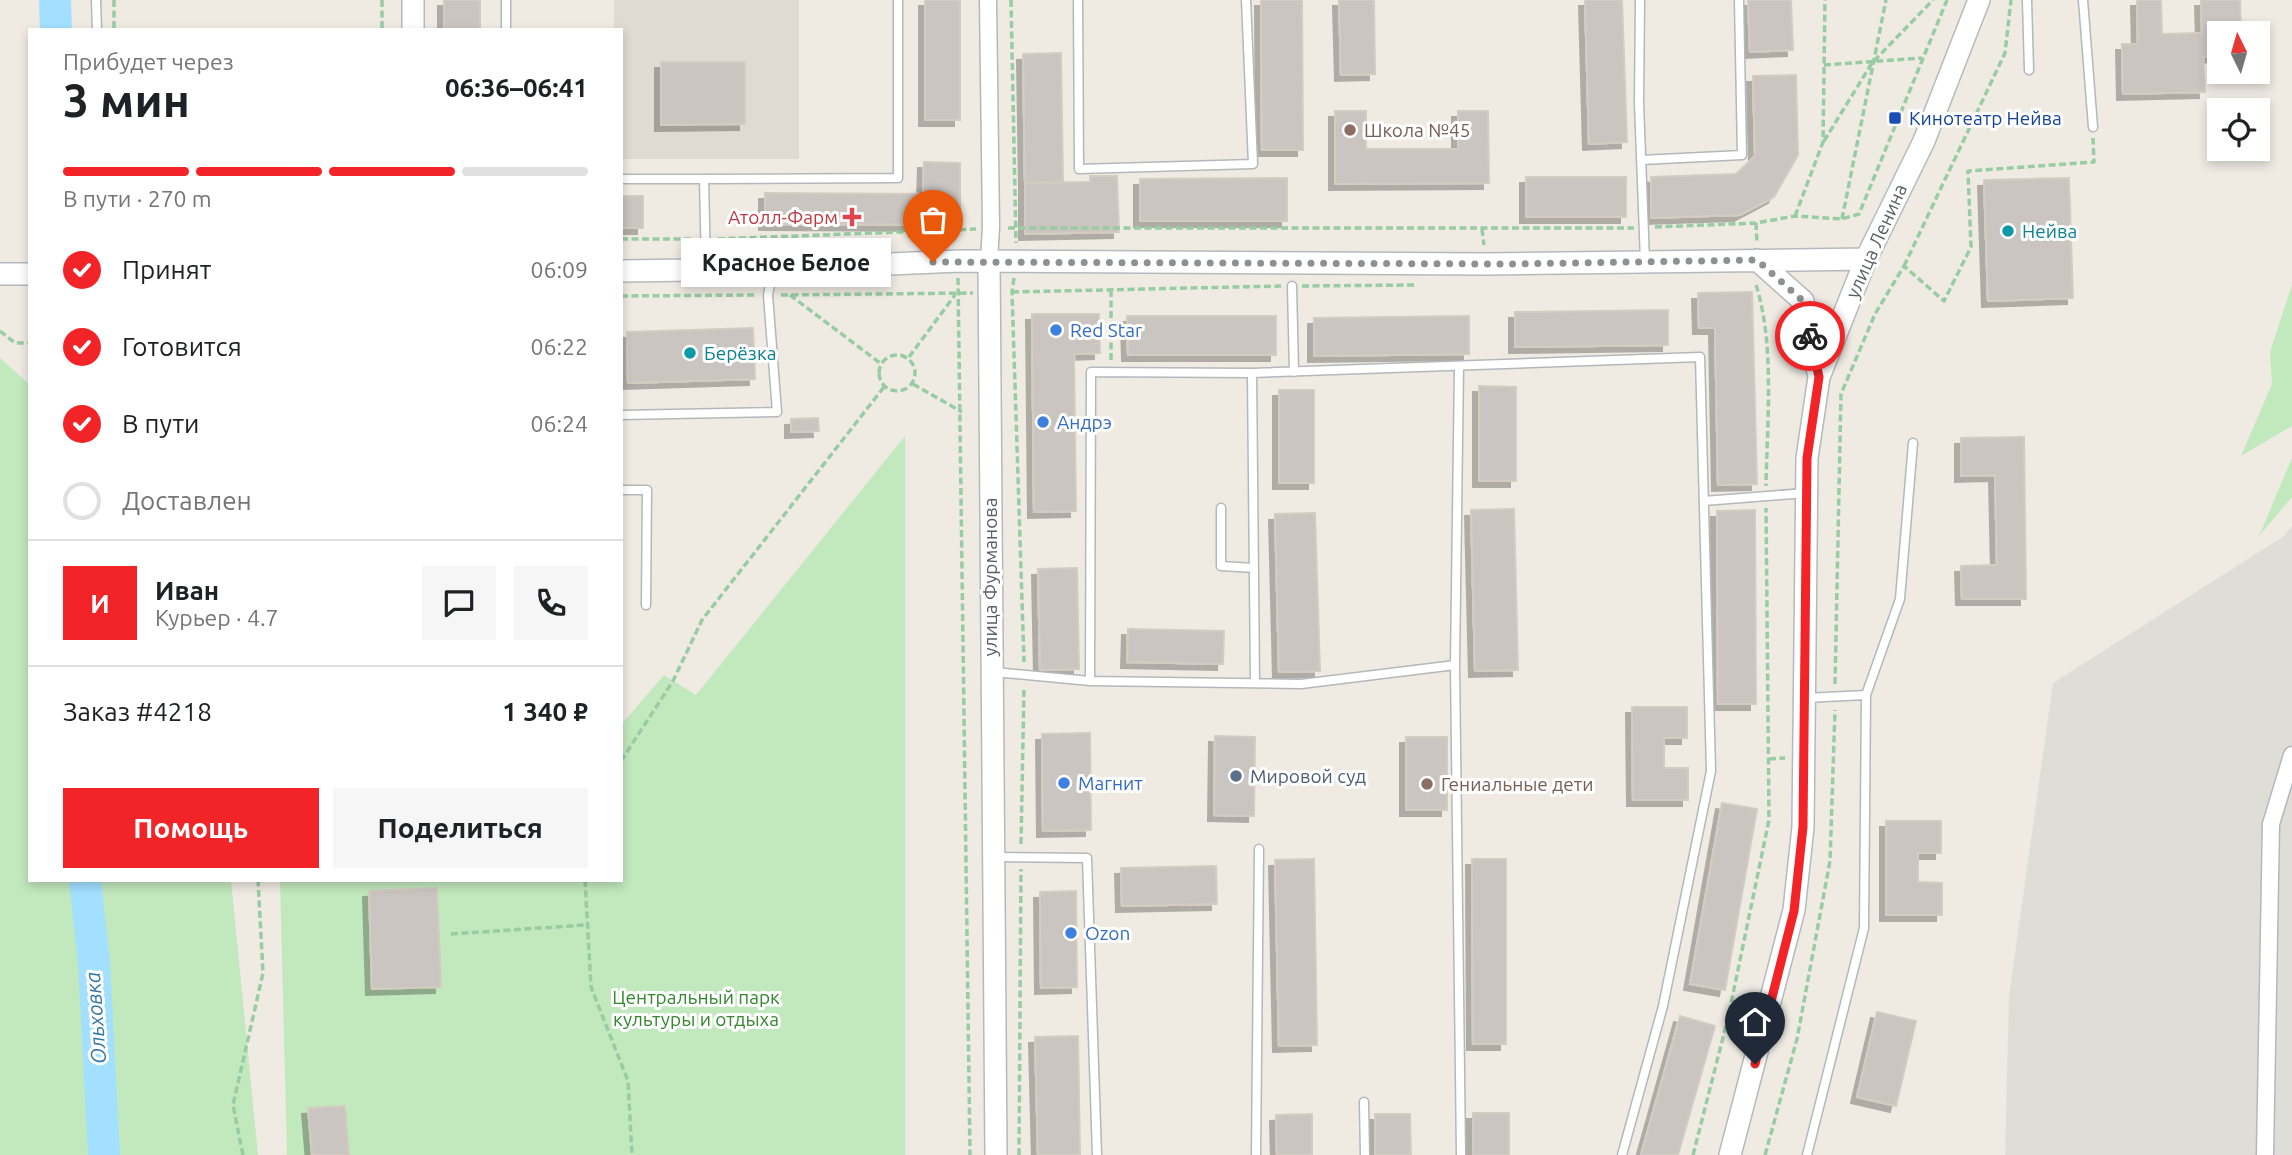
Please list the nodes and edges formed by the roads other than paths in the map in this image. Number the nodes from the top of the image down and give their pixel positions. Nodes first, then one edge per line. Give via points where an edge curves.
1 (96, 0) edge
2 (413, 0) edge
3 (506, 0) edge
4 (898, 0) edge
5 (988, 0) edge
6 (1078, 0) edge
7 (1246, 0) edge
8 (1640, 0) edge
9 (1739, 0) edge
10 (1979, 0) edge
11 (2027, 0) edge
12 (2083, 0) edge
13 (97, 28) edge
14 (413, 28) edge
15 (506, 28) edge
16 (2029, 71) dead end
17 (2093, 127) road end
18 (1641, 160) junction
19 (704, 178) junction
20 (623, 179) edge
21 (1866, 259) junction
22 (989, 261) junction
23 (1645, 261) junction
24 (773, 269) junction
25 (705, 270) junction
26 (1756, 270) junction
27 (623, 271) edge
28 (0, 274) edge
29 (28, 274) edge
30 (1292, 286) road end
31 (1459, 366) junction
32 (1294, 372) junction
33 (1252, 373) junction
34 (1819, 377) junction
35 (623, 415) edge
36 (1913, 443) dead end
37 (623, 490) edge
38 (1807, 493) junction
39 (1704, 501) junction
40 (1221, 509) dead end
41 (1254, 568) junction
42 (646, 605) dead end
43 (1455, 665) junction
44 (991, 672) junction
45 (1090, 681) junction
46 (1255, 684) junction
47 (1866, 695) junction
48 (1805, 698) junction
49 (2292, 755) edge
50 (1259, 849) dead end
51 (992, 857) junction
52 (1364, 1102) dead end
53 (996, 1155) edge
54 (1097, 1155) edge
55 (1256, 1155) edge
56 (1365, 1155) edge
57 (1461, 1155) edge
58 (1622, 1155) edge
59 (1730, 1155) edge
60 (1807, 1155) edge
61 (2264, 1155) edge

1 - 13 lane
2 - 14 main road
3 - 15 lane
4 - 19 lane via 898,178
5 - 22 street, улица Фурманова
6 - 7 lane via 1079,169 1253,164
8 - 18 lane
9 - 18 lane via 1742,155
10 - 21 main road, улица Ленина via 1924,141
11 - 16 lane
12 - 17 lane
18 - 23 lane
19 - 20 lane
19 - 25 lane
21 - 26 main road
21 - 34 main road, улица Ленина
22 - 23 main road
22 - 24 main road
22 - 44 main road, улица Фурманова
23 - 26 main road
24 - 25 main road
24 - 35 lane via 768,295 778,412
25 - 27 main road
26 - 34 main road via 1803,301
28 - 29 main road
30 - 32 lane
31 - 32 lane
31 - 39 lane via 1700,357
31 - 43 lane
32 - 33 lane
33 - 41 lane
33 - 45 lane via 1091,372
34 - 38 main road, улица Ленина via 1807,458
36 - 47 lane via 1900,599
37 - 42 lane via 647,490
38 - 39 lane
38 - 48 main road, улица Ленина
39 - 58 lane via 1711,771 1663,1006
40 - 41 lane via 1221,566
41 - 46 lane
43 - 46 lane via 1301,684
43 - 57 lane
44 - 45 lane
44 - 51 main road, улица Фурманова
45 - 46 lane
47 - 48 lane
47 - 60 lane via 1864,928
48 - 59 main road, улица Ленина via 1803,827 1794,911
49 - 61 street via 2271,824
50 - 55 lane
51 - 53 main road, улица Фурманова
51 - 54 lane via 1087,858
52 - 56 lane

